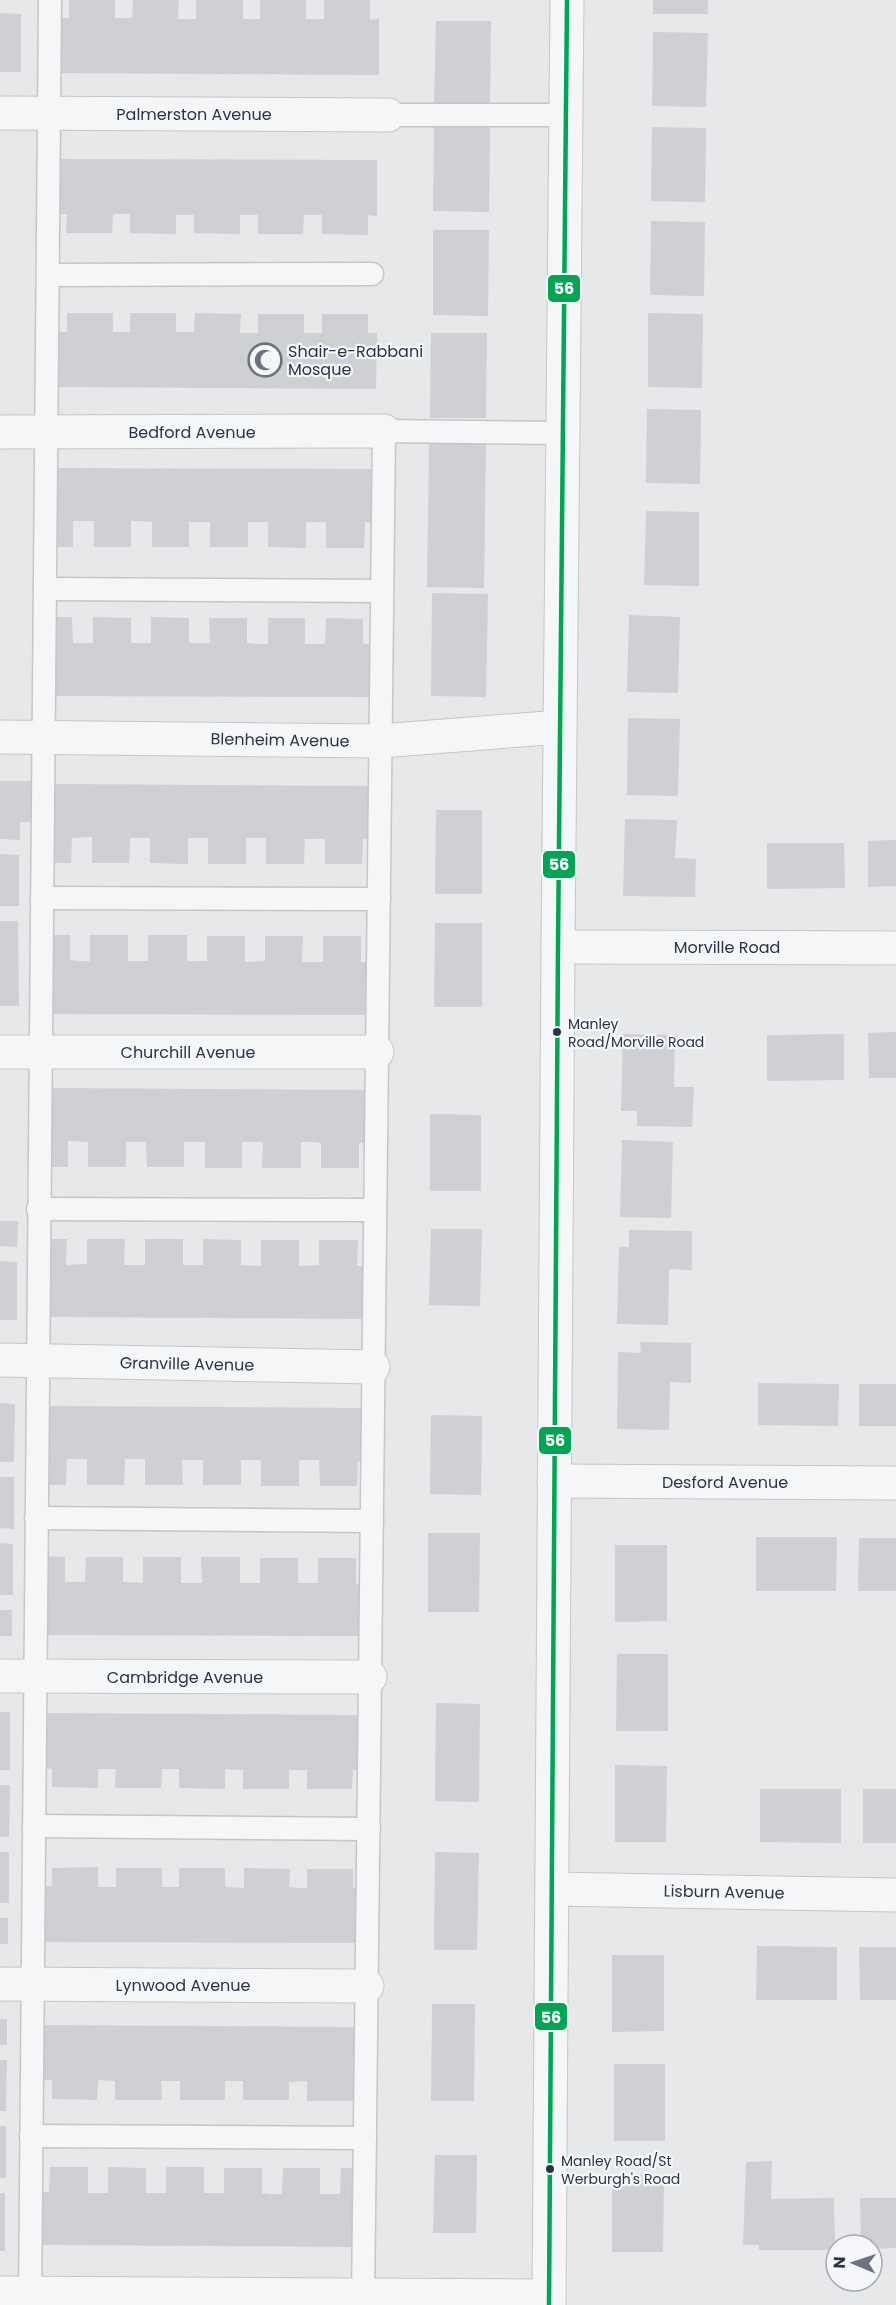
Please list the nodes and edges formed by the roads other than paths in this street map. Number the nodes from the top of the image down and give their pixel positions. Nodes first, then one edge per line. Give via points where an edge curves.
1 (50, 0) edge
2 (567, 0) edge
3 (0, 113) edge
4 (49, 113) junction
5 (388, 115) joint
6 (566, 115) junction
7 (372, 274) dead end
8 (48, 275) junction
9 (384, 431) junction
10 (0, 432) edge
11 (46, 432) junction
12 (563, 433) junction
13 (45, 589) junction
14 (382, 591) junction
15 (560, 727) junction
16 (0, 736) edge
17 (43, 737) junction
18 (381, 741) junction
19 (42, 898) junction
20 (379, 899) junction
21 (558, 947) junction
22 (896, 948) edge
23 (0, 1052) edge
24 (40, 1052) junction
25 (377, 1052) junction
26 (38, 1209) junction
27 (375, 1210) junction
28 (0, 1360) edge
29 (37, 1361) junction
30 (374, 1367) junction
31 (555, 1481) junction
32 (896, 1483) edge
33 (36, 1518) junction
34 (372, 1521) junction
35 (0, 1676) edge
36 (35, 1676) junction
37 (370, 1677) junction
38 (34, 1826) junction
39 (369, 1829) junction
40 (553, 1889) junction
41 (896, 1895) edge
42 (0, 1984) edge
43 (32, 1984) junction
44 (367, 1986) junction
45 (31, 2136) junction
46 (365, 2138) junction
47 (20, 2297) edge
48 (363, 2300) edge
49 (549, 2300) edge

1 - 4 lane
2 - 6 street
3 - 4 street, Palmerston Avenue
4 - 5 street, Palmerston Avenue
4 - 8 lane
5 - 6 lane
6 - 12 street
7 - 8 lane
8 - 11 lane
9 - 11 street, Bedford Avenue
9 - 12 lane
9 - 14 lane
10 - 11 street, Bedford Avenue
11 - 13 lane
12 - 15 street
13 - 14 lane
13 - 17 lane
14 - 18 lane
15 - 18 street, Blenheim Avenue
15 - 21 street
16 - 17 street, Blenheim Avenue
17 - 18 street, Blenheim Avenue
17 - 19 lane
18 - 20 lane
19 - 20 lane
19 - 24 lane
20 - 25 lane
21 - 22 street, Morville Road
21 - 31 street
23 - 24 street, Churchill Avenue
24 - 25 street, Churchill Avenue
24 - 26 lane
25 - 27 lane
26 - 27 lane
26 - 29 lane
27 - 30 lane
28 - 29 street, Granville Avenue
29 - 30 street, Granville Avenue
29 - 33 lane
30 - 34 lane
31 - 32 street, Desford Avenue
31 - 40 street
33 - 34 lane
33 - 36 lane
34 - 37 lane
35 - 36 street, Cambridge Avenue
36 - 37 street, Cambridge Avenue
36 - 38 lane
37 - 39 lane
38 - 39 lane
38 - 43 lane
39 - 44 lane
40 - 41 street, Lisburn Avenue
40 - 49 street
42 - 43 street, Lynwood Avenue
43 - 44 street, Lynwood Avenue
43 - 45 lane
44 - 46 lane
45 - 46 lane
45 - 47 lane
46 - 48 lane
47 - 48 street
48 - 49 street

